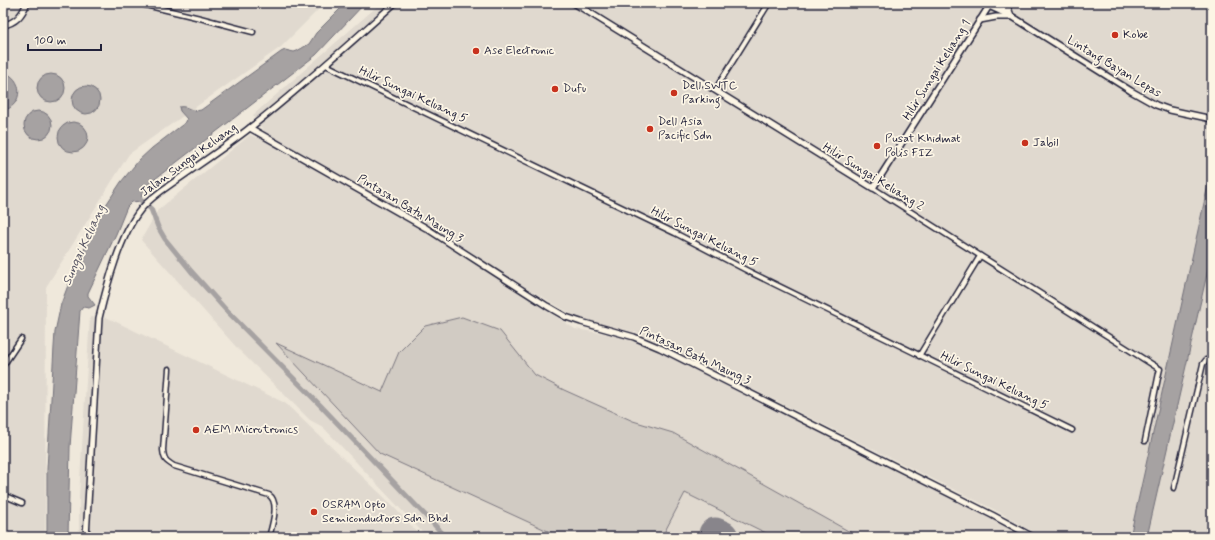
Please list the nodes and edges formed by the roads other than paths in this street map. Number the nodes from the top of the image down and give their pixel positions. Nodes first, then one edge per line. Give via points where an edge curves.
1 (27, 3) edge
2 (137, 3) edge
3 (396, 3) edge
4 (574, 3) edge
5 (769, 3) edge
6 (998, 3) edge
7 (1006, 3) edge
8 (990, 4) edge
9 (1013, 17) junction
10 (980, 20) junction
11 (3, 25) edge
12 (253, 32) dead end
13 (326, 65) junction
14 (715, 90) junction
15 (1212, 119) edge
16 (250, 128) junction
17 (874, 188) junction
18 (980, 256) junction
19 (21, 339) dead end
20 (919, 356) junction
21 (1212, 360) edge
22 (3, 366) edge
23 (169, 369) dead end
24 (1072, 430) dead end
25 (1145, 441) dead end
26 (1174, 488) dead end
27 (3, 495) edge
28 (22, 503) dead end
29 (86, 537) edge
30 (269, 537) edge
31 (1033, 537) edge

1 - 11 street via 19,18
2 - 12 street
3 - 13 street, Jalan Sungai Keluang
4 - 14 street, Hilir Sungai Keluang 2
5 - 14 street
6 - 9 street, Lintang Bayan Lepas
7 - 9 street
8 - 9 street, Lintang Bayan Lepas
8 - 10 street, Hilir Sungai Keluang 1
9 - 10 street via 996,16
9 - 15 street, Lintang Bayan Lepas via 1156,105
10 - 17 street, Hilir Sungai Keluang 1
13 - 16 street, Jalan Sungai Keluang
13 - 20 street, Hilir Sungai Keluang 5 via 668,229
14 - 17 street, Hilir Sungai Keluang 2
16 - 29 street, Jalan Sungai Keluang via 150,200 136,215 115,262 99,318
16 - 31 street, Pintasan Batu Maung 3 via 426,228 566,317 634,337 660,348
17 - 18 street, Hilir Sungai Keluang 2
18 - 20 street
18 - 25 street, Hilir Sungai Keluang 2 via 1160,369
19 - 22 street
20 - 24 street, Hilir Sungai Keluang 5
21 - 26 street via 1206,360 1203,364
23 - 30 street via 163,450 165,461 174,466 269,494 275,503
27 - 28 street

